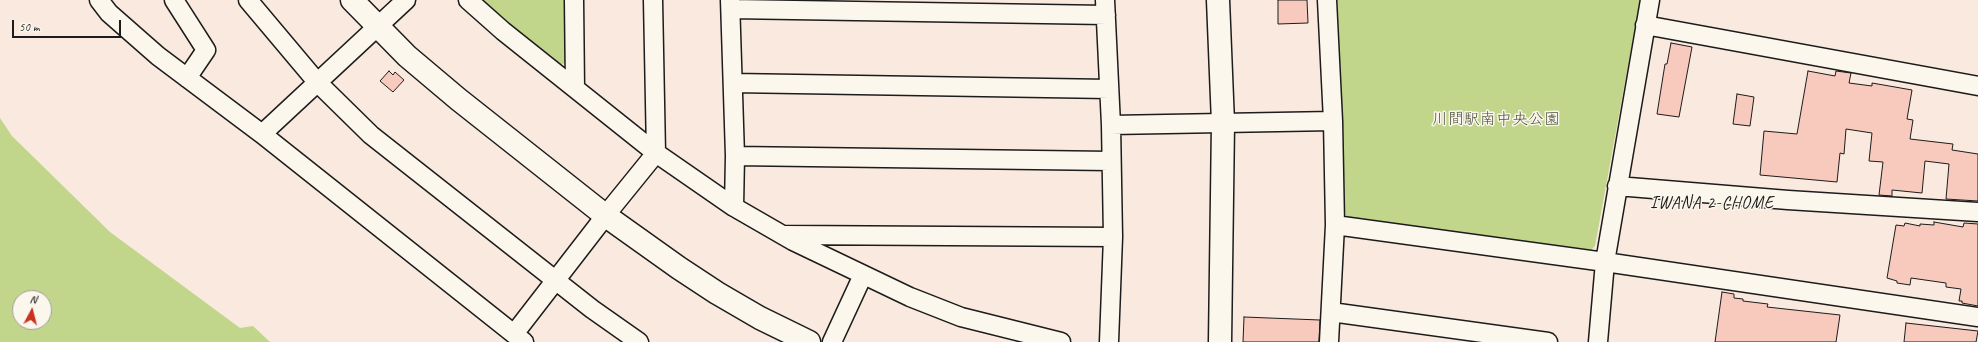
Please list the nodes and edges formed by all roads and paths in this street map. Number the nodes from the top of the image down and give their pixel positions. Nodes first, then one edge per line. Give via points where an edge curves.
1 (99, 0) edge
2 (174, 0) edge
3 (248, 0) edge
4 (352, 0) edge
5 (406, 0) edge
6 (468, 0) edge
7 (574, 0) edge
8 (653, 0) edge
9 (1218, 0) edge
10 (1327, 0) edge
11 (1650, 0) edge
12 (730, 5) edge
13 (1106, 8) edge
14 (1645, 25) junction
15 (378, 28) junction
16 (187, 78) junction
17 (317, 82) junction
18 (733, 83) junction
19 (1978, 86) edge
20 (575, 88) junction
21 (1109, 90) junction
22 (1334, 121) junction
23 (1223, 123) junction
24 (1111, 125) junction
25 (262, 134) junction
26 (656, 153) junction
27 (735, 156) junction
28 (1110, 161) junction
29 (1618, 186) junction
30 (734, 207) junction
31 (1978, 212) edge
32 (606, 216) junction
33 (1335, 225) junction
34 (782, 235) junction
35 (1113, 237) junction
36 (1605, 262) junction
37 (863, 275) junction
38 (556, 280) junction
39 (1331, 312) junction
40 (1978, 317) edge
41 (519, 338) edge
42 (639, 342) edge
43 (808, 342) edge
44 (832, 342) edge
45 (1061, 342) edge
46 (1108, 342) edge
47 (1220, 342) edge
48 (1330, 342) edge
49 (1548, 342) edge
50 (1598, 342) edge

1 - 16 street via 109,14
2 - 16 street via 206,50
3 - 17 street
4 - 15 street
5 - 15 street
6 - 20 street via 503,32
7 - 20 street
8 - 26 street
9 - 23 street
10 - 22 street
11 - 14 street
12 - 13 street
12 - 18 street
13 - 21 street
14 - 19 street
14 - 29 street
15 - 17 street
15 - 32 street via 458,99
16 - 25 street
17 - 25 street
17 - 38 street via 371,135
18 - 21 street
18 - 27 street
20 - 26 street
21 - 24 street
22 - 23 street
22 - 33 street
23 - 24 street
23 - 47 street
24 - 28 street
25 - 41 street
26 - 30 street
26 - 32 street
27 - 28 street
27 - 30 street
28 - 35 street
29 - 31 street
29 - 36 street
30 - 34 street
32 - 38 street
32 - 43 street via 718,293
33 - 36 street
33 - 39 street
34 - 35 street
34 - 37 street
35 - 46 street
36 - 40 street
36 - 50 street
37 - 44 street
37 - 45 street via 961,317
38 - 41 street
38 - 42 street
39 - 48 street
39 - 49 street

